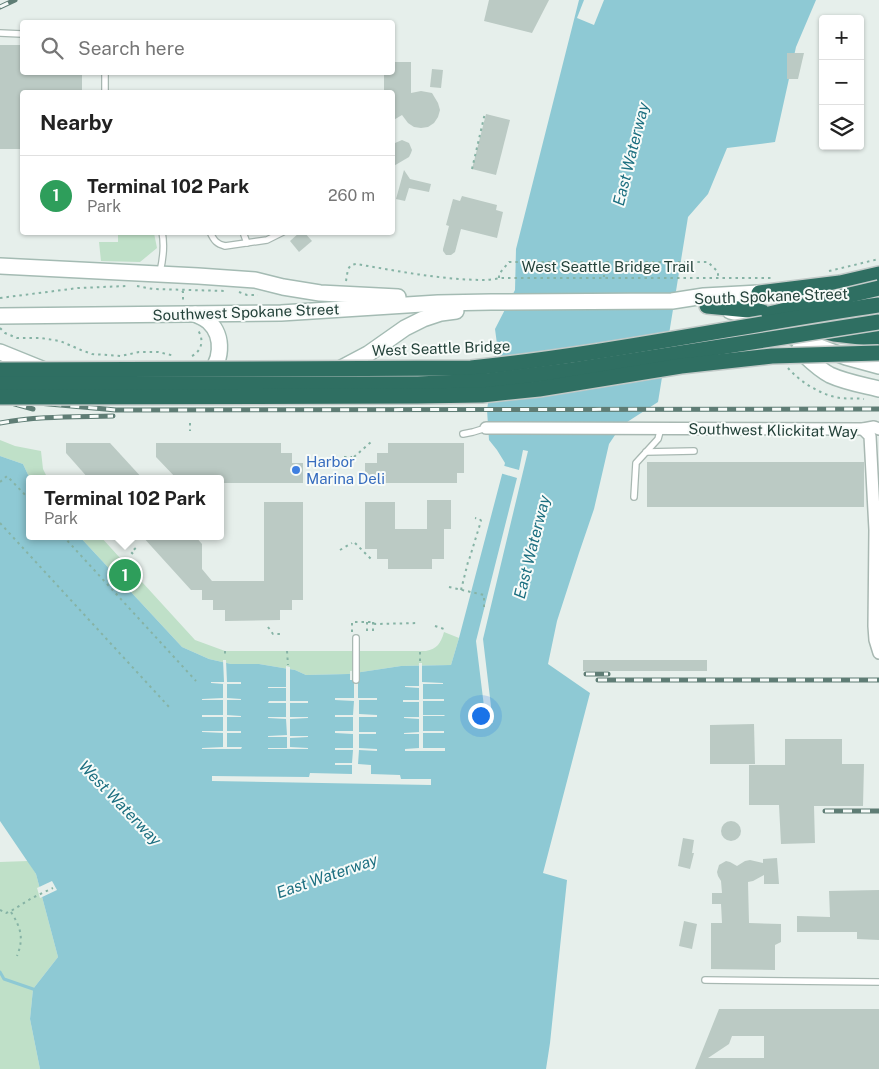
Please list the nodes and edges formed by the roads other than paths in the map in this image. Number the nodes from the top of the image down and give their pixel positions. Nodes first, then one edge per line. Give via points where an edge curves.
1 (0, 33) edge
2 (20, 34) edge
3 (105, 75) edge
4 (105, 90) edge
5 (163, 235) edge
6 (212, 235) edge
7 (243, 235) edge
8 (277, 235) edge
9 (247, 243) junction
10 (1, 267) edge
11 (160, 273) junction
12 (879, 274) edge
13 (879, 288) edge
14 (879, 293) edge
15 (759, 294) junction
16 (672, 301) junction
17 (491, 302) junction
18 (879, 305) edge
19 (707, 306) junction
20 (0, 316) edge
21 (194, 320) junction
22 (879, 322) edge
23 (777, 331) junction
24 (879, 338) edge
25 (641, 344) junction
26 (879, 353) edge
27 (2, 355) edge
28 (879, 366) edge
29 (0, 370) edge
30 (0, 375) edge
31 (197, 381) junction
32 (0, 384) edge
33 (879, 388) edge
34 (0, 397) edge
35 (486, 428) joint
36 (661, 428) junction
37 (879, 428) edge
38 (863, 429) junction
39 (463, 434) dead end
40 (694, 451) dead end
41 (646, 452) junction
42 (634, 497) dead end
43 (354, 636) road end
44 (879, 653) edge
45 (356, 680) dead end
46 (705, 980) dead end
47 (879, 982) edge

1 - 2 lane
3 - 4 lane
5 - 11 lane
6 - 9 lane via 219,245
7 - 9 lane
8 - 9 lane
10 - 11 street
11 - 17 street via 255,280 320,293 463,296
12 - 15 highway
13 - 25 highway, bridge
14 - 15 street, South Spokane Street
15 - 16 street, South Spokane Street
16 - 17 street
16 - 19 street, South Spokane Street
17 - 21 street, Southwest Spokane Street
17 - 31 street via 481,308 441,313 423,319 368,354 317,378
18 - 25 highway, West Seattle Bridge, bridge
19 - 23 street, South Spokane Street via 742,314
19 - 24 highway via 759,311 834,334
20 - 21 street, Southwest Spokane Street
21 - 31 street via 208,320 220,344 218,360 211,372
22 - 32 highway, bridge via 487,381 418,384
23 - 28 street, South Spokane Street
23 - 33 street via 830,375
25 - 29 highway, West Seattle Bridge, bridge via 471,368
26 - 34 highway, bridge via 726,360 539,389 482,394
27 - 31 street via 67,375 169,376
30 - 31 street via 28,380
35 - 36 street, Southwest Klickitat Way
35 - 39 lane
36 - 38 street, Southwest Klickitat Way
36 - 41 lane via 658,440
37 - 38 street
38 - 44 street, Southwest Klickitat Way via 870,436 875,530 874,626
40 - 41 lane
41 - 42 lane via 636,463
43 - 45 lane
46 - 47 lane

